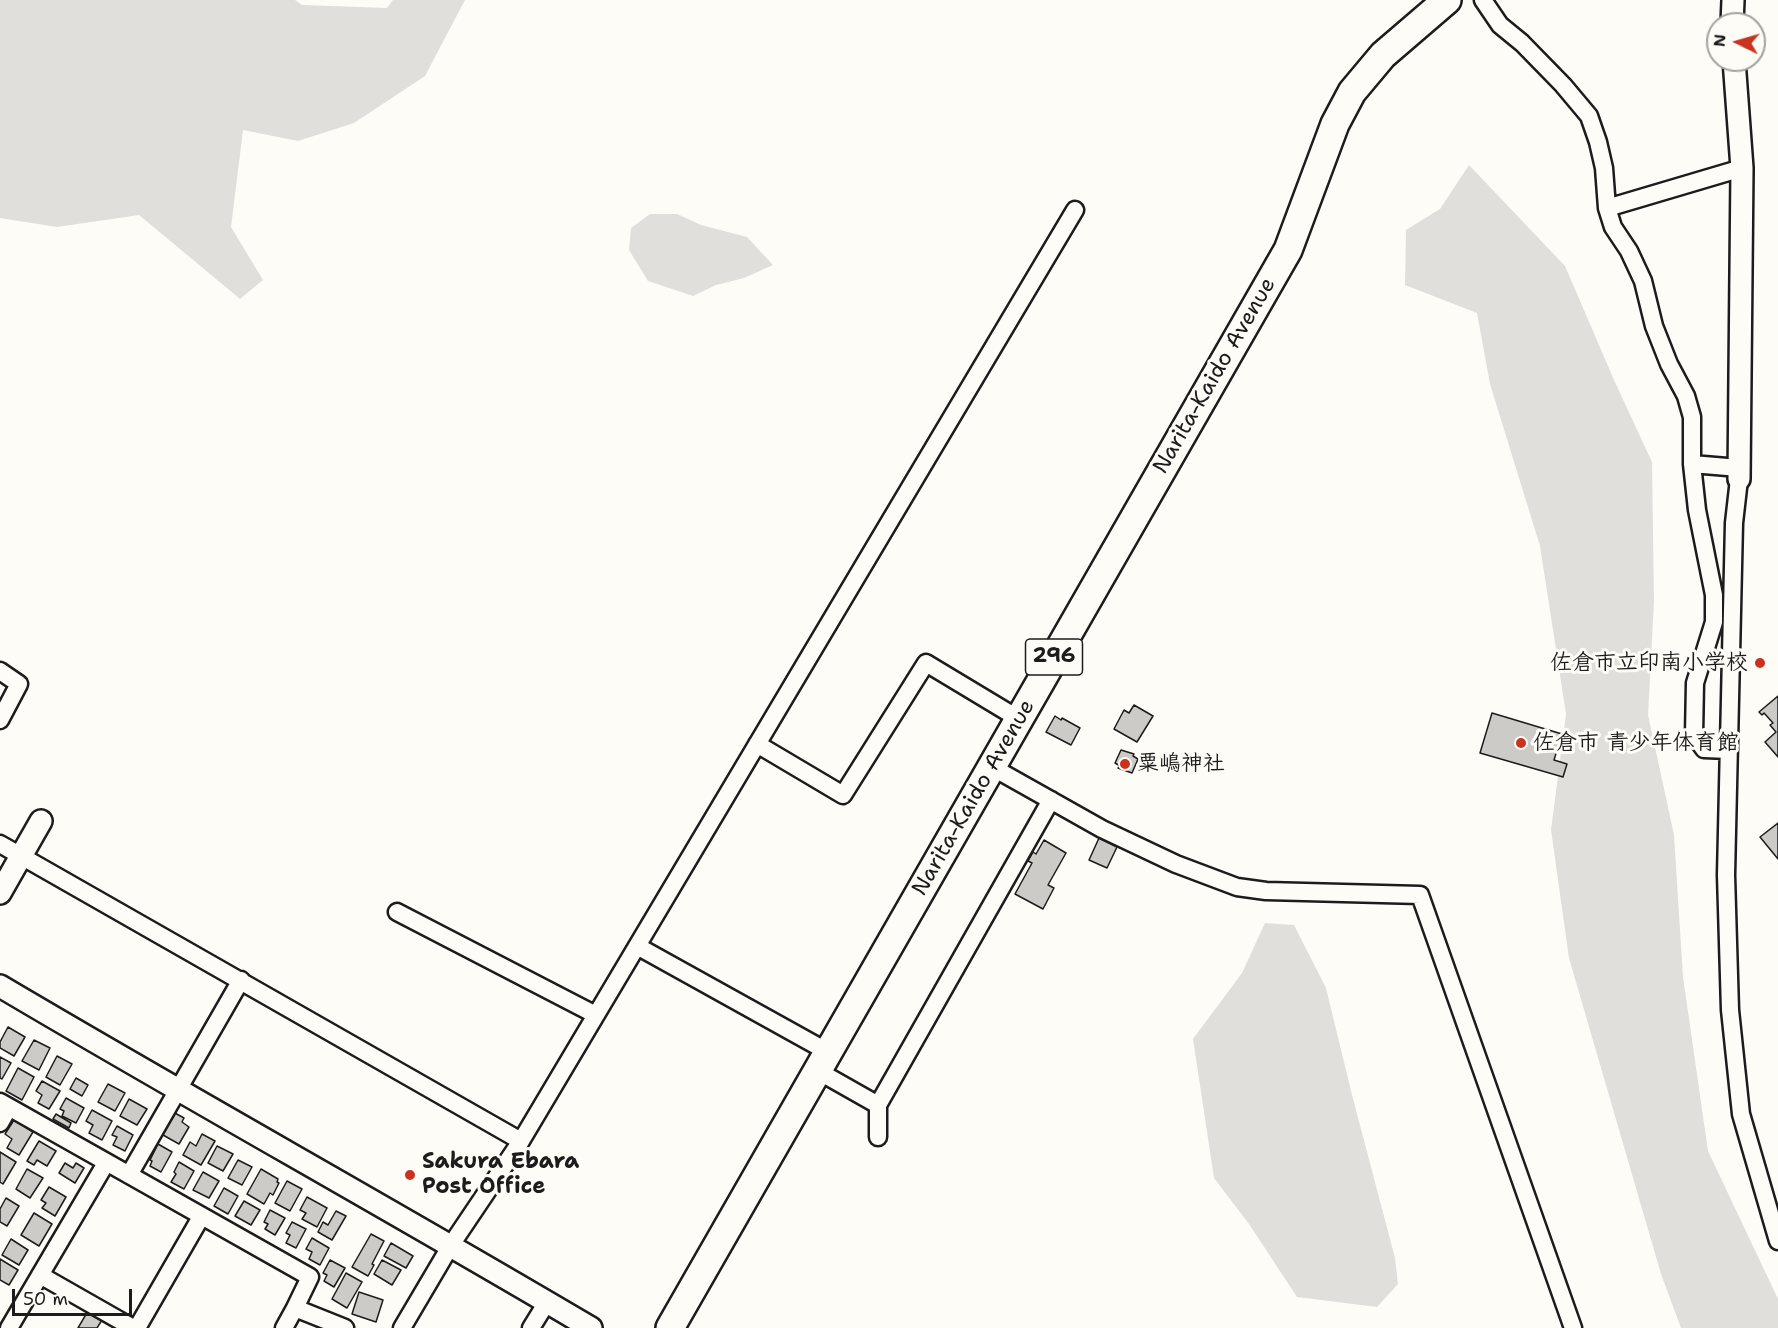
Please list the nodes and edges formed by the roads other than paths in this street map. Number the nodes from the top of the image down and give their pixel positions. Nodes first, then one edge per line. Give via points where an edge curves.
1 (1447, 0) edge
2 (1483, 0) edge
3 (1735, 72) edge
4 (1742, 168) junction
5 (1607, 208) junction
6 (1075, 210) dead end
7 (1692, 464) junction
8 (1739, 474) junction
9 (0, 671) edge
10 (1019, 719) junction
11 (0, 720) edge
12 (757, 744) junction
13 (1729, 750) junction
14 (990, 766) junction
15 (1051, 800) junction
16 (41, 821) dead end
17 (0, 844) edge
18 (22, 855) junction
19 (0, 893) edge
20 (397, 912) dead end
21 (637, 946) junction
22 (242, 980) junction
23 (0, 986) edge
24 (596, 1015) junction
25 (823, 1062) junction
26 (177, 1090) junction
27 (5, 1104) edge
28 (878, 1105) junction
29 (0, 1123) edge
30 (878, 1137) dead end
31 (521, 1140) junction
32 (106, 1163) junction
33 (129, 1175) junction
34 (201, 1217) junction
35 (1778, 1241) edge
36 (451, 1245) junction
37 (40, 1275) junction
38 (547, 1302) junction
39 (295, 1308) junction
40 (9, 1328) edge
41 (135, 1328) edge
42 (284, 1328) edge
43 (345, 1328) edge
44 (402, 1328) edge
45 (531, 1328) edge
46 (591, 1328) edge
47 (670, 1328) edge
48 (1573, 1328) edge

1 - 10 highway, Narita-Kaido Avenue / 296 via 1383,55 1352,92 1335,124 1288,250
2 - 5 street via 1500,25 1555,76 1589,116 1604,168
3 - 4 street
4 - 5 street
4 - 8 street
5 - 7 street via 1613,227 1643,281 1654,326 1686,396 1692,417
6 - 12 street
7 - 8 street
7 - 13 street via 1714,595 1714,622 1695,683 1694,735 1704,749
8 - 13 street via 1734,524
9 - 11 street via 19,684
10 - 12 street via 926,663 843,795
10 - 14 highway, Narita-Kaido Avenue / 296
12 - 21 street
13 - 35 street via 1726,875 1732,1033 1740,1114
14 - 15 street
14 - 25 highway, Narita-Kaido Avenue / 296
15 - 28 street
15 - 48 street via 1176,864 1237,887 1420,895
16 - 18 street
17 - 18 street
18 - 19 street
18 - 22 street
20 - 24 street
21 - 24 street
21 - 25 street
22 - 26 street
22 - 31 street
23 - 26 street
24 - 31 street
25 - 28 street
25 - 47 highway, Narita-Kaido Avenue / 296
26 - 33 street
26 - 36 street
27 - 29 street
27 - 32 street
28 - 30 street
31 - 36 street
32 - 33 street
32 - 37 street
33 - 34 street
34 - 39 street via 310,1277
34 - 41 street
36 - 38 street
36 - 44 street
37 - 40 street
37 - 41 street
38 - 45 street
38 - 46 street
39 - 42 street
39 - 43 street

